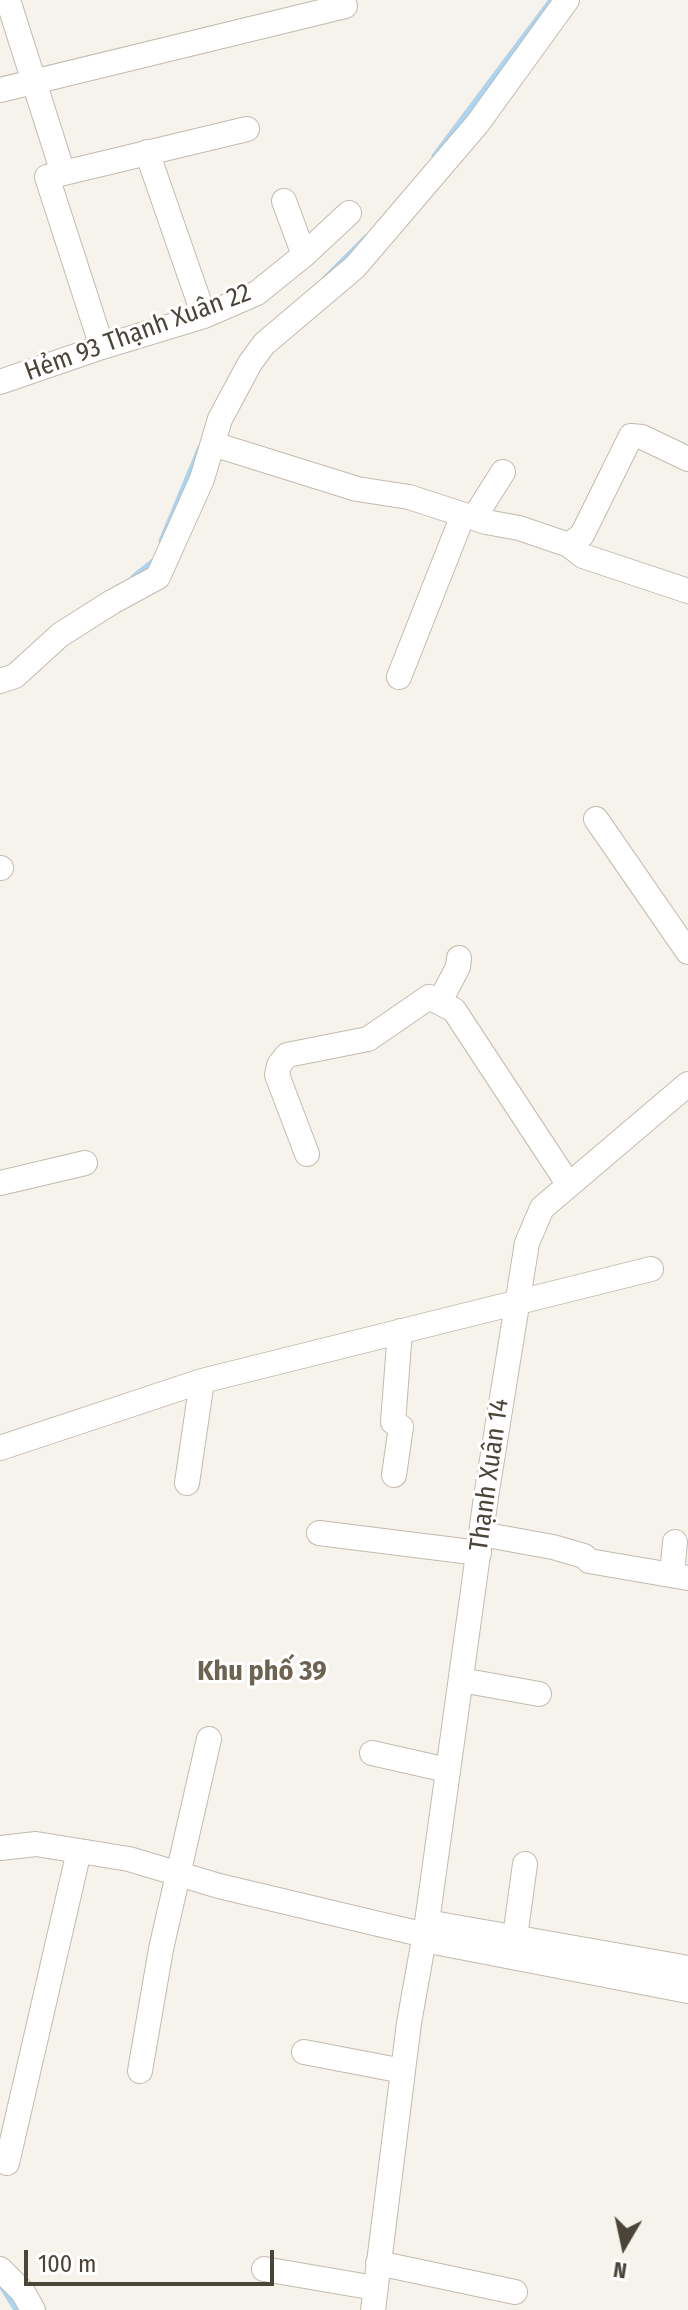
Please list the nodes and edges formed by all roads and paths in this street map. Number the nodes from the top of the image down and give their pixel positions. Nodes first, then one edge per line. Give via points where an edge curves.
1 (8, 0) edge
2 (567, 0) edge
3 (345, 6) dead end
4 (35, 80) junction
5 (0, 90) edge
6 (247, 129) dead end
7 (147, 152) junction
8 (63, 173) junction
9 (284, 201) dead end
10 (349, 213) dead end
11 (304, 255) junction
12 (204, 316) junction
13 (102, 347) junction
14 (0, 382) edge
15 (213, 444) junction
16 (688, 459) edge
17 (503, 472) dead end
18 (468, 516) junction
19 (569, 545) junction
20 (688, 591) edge
21 (399, 677) dead end
22 (0, 681) edge
23 (596, 819) dead end
24 (688, 952) edge
25 (459, 958) dead end
26 (440, 1001) junction
27 (688, 1084) edge
28 (307, 1154) dead end
29 (85, 1163) dead end
30 (0, 1183) edge
31 (569, 1185) junction
32 (651, 1269) dead end
33 (516, 1302) junction
34 (400, 1331) junction
35 (202, 1381) junction
36 (0, 1448) edge
37 (394, 1475) dead end
38 (187, 1483) dead end
39 (319, 1533) dead end
40 (675, 1542) dead end
41 (480, 1544) junction
42 (680, 1577) edge
43 (461, 1680) junction
44 (539, 1694) dead end
45 (209, 1739) dead end
46 (372, 1753) dead end
47 (447, 1770) junction
48 (0, 1848) edge
49 (79, 1851) junction
50 (525, 1864) dead end
51 (180, 1874) junction
52 (425, 1932) junction
53 (515, 1937) junction
54 (688, 1968) edge
55 (688, 1991) edge
56 (304, 2052) dead end
57 (140, 2071) dead end
58 (403, 2071) junction
59 (7, 2163) dead end
60 (378, 2263) junction
61 (0, 2269) edge
62 (264, 2269) dead end
63 (515, 2292) dead end
64 (374, 2299) edge
65 (33, 2310) edge

1 - 4 street
2 - 15 street via 478,123 355,267 264,344 220,419
3 - 4 street
4 - 5 street
4 - 8 street
6 - 7 street
7 - 8 street
7 - 12 street
8 - 13 street via 47,177
9 - 11 street
10 - 11 street, Hẻm 93 Thạnh Xuân 22
11 - 12 street, Hẻm 93 Thạnh Xuân 22 via 257,293
12 - 13 street, Hẻm 93 Thạnh Xuân 22
13 - 14 street, Hẻm 93 Thạnh Xuân 22
15 - 18 street via 357,489 409,497
15 - 22 street via 158,577 60,635 15,676
16 - 19 street via 631,436 582,535
17 - 18 street
18 - 19 street
18 - 21 street
19 - 20 street via 583,556
23 - 24 street
25 - 26 street
26 - 28 street via 429,997 368,1039 287,1055 277,1075
26 - 31 street via 454,1010
27 - 31 street, Thạnh Xuân 14
29 - 30 street
31 - 33 street, Thạnh Xuân 14 via 542,1208 527,1243
32 - 33 street
33 - 34 street
33 - 41 street, Thạnh Xuân 14
34 - 35 street
34 - 37 street via 393,1422 401,1427
35 - 36 street
35 - 38 street
39 - 41 street
40 - 42 street
41 - 42 street via 553,1547 589,1561
41 - 43 street, Thạnh Xuân 14
43 - 44 street
43 - 47 street, Thạnh Xuân 14
45 - 51 street
46 - 47 street
47 - 52 street, Thạnh Xuân 14
48 - 49 street via 36,1844
49 - 51 street
49 - 59 street
50 - 53 street
51 - 52 street
51 - 57 street
52 - 53 street
52 - 55 street
52 - 58 street, Thạnh Xuân 14
53 - 54 street
56 - 58 street
58 - 60 street, Thạnh Xuân 14
60 - 63 street
60 - 64 street, Thạnh Xuân 14
61 - 65 street
62 - 64 street

